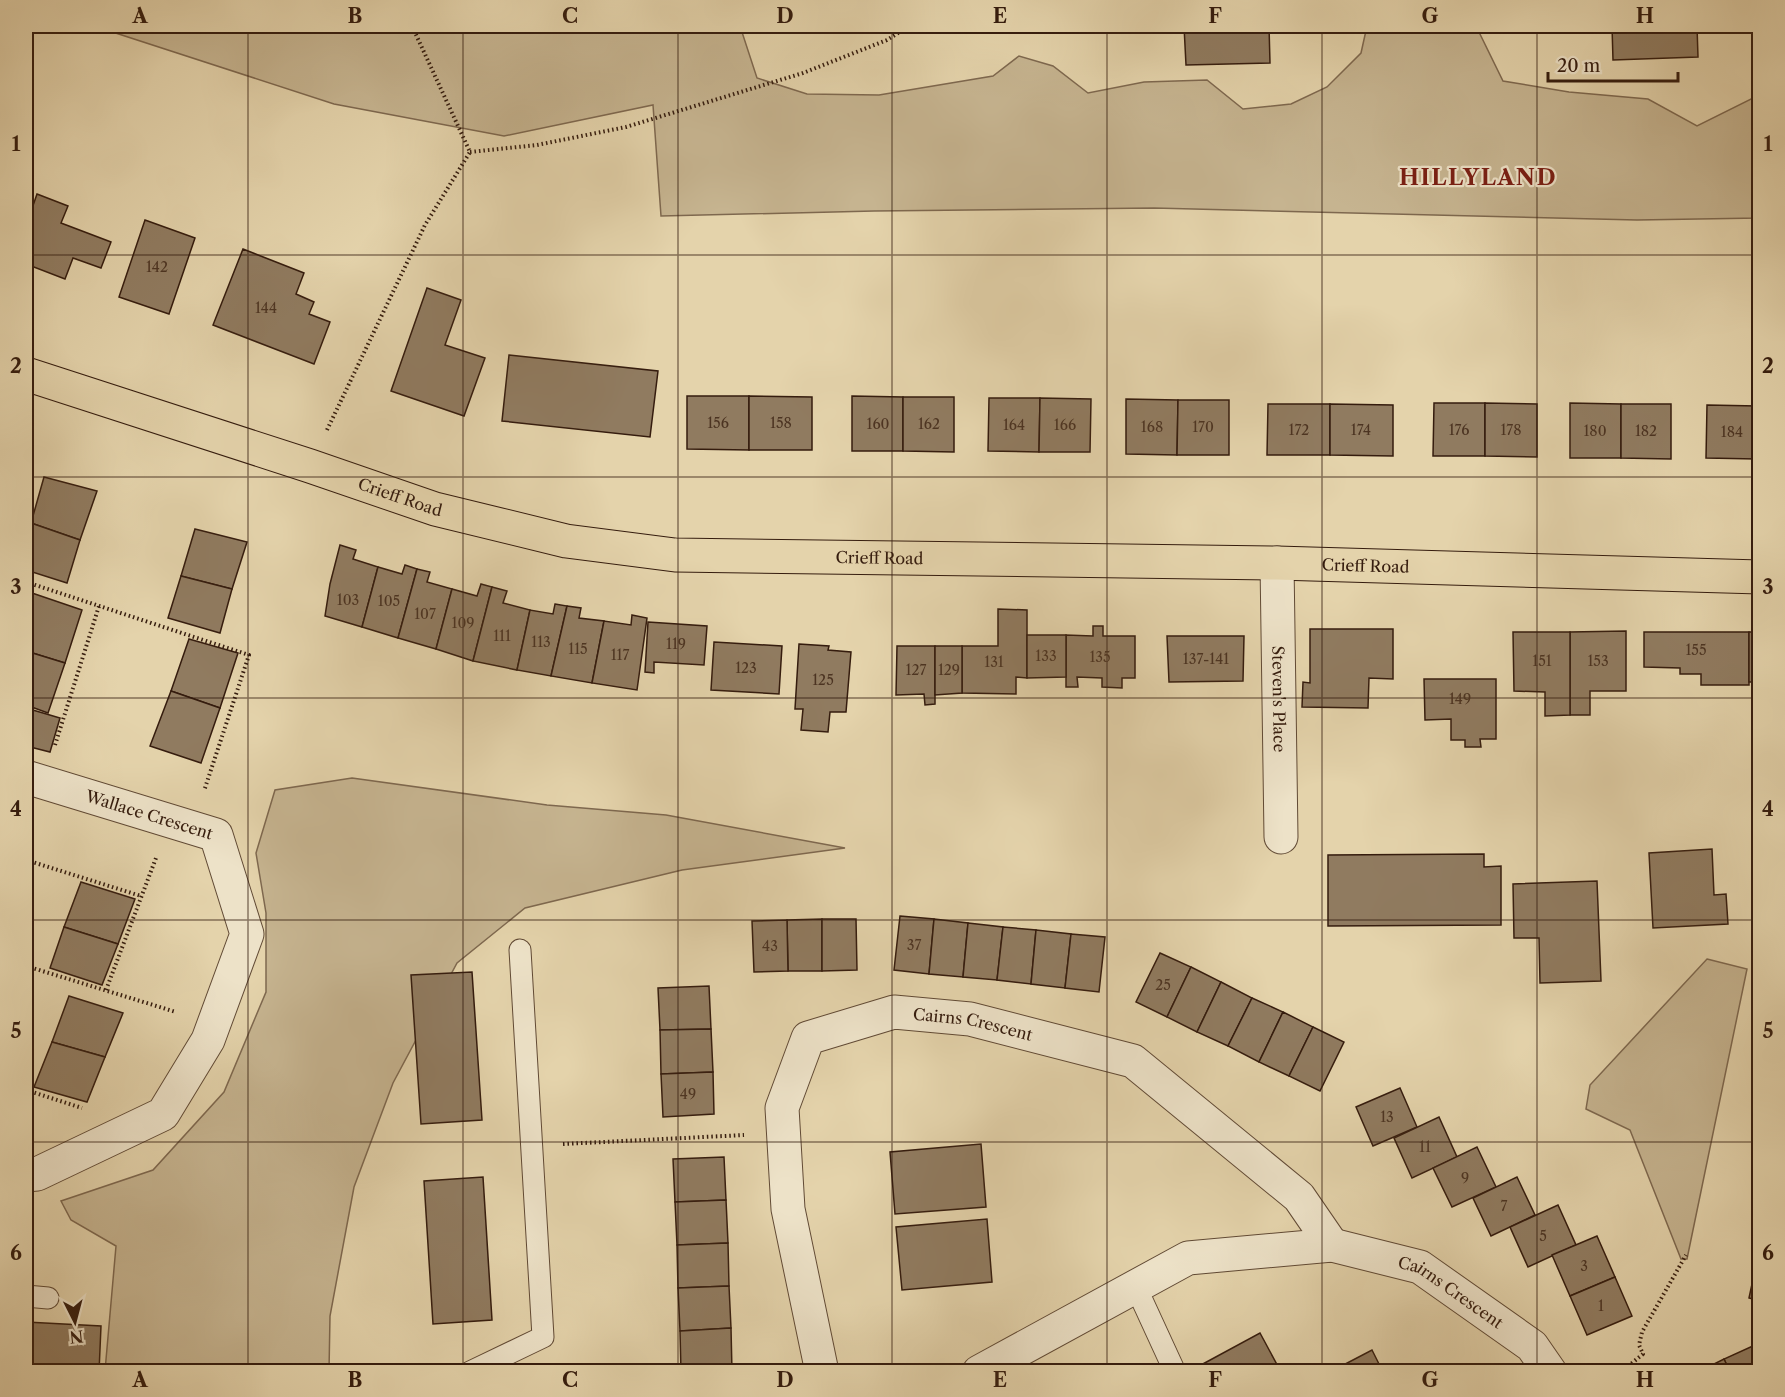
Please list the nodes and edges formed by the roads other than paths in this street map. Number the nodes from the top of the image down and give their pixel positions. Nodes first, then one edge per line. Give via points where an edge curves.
1 (26, 374) edge
2 (1277, 562) junction
3 (1760, 577) edge
4 (26, 777) edge
5 (1281, 837) dead end
6 (520, 950) dead end
7 (26, 1175) edge
8 (1332, 1245) junction
9 (1135, 1285) junction
10 (26, 1296) edge
11 (48, 1298) dead end
12 (471, 1371) edge
13 (822, 1371) edge
14 (980, 1371) edge
15 (1175, 1371) edge
16 (1550, 1371) edge

1 - 2 main road, Crieff Road via 435,508 566,541 675,555
2 - 3 main road, Crieff Road
2 - 5 street, Steven's Place
4 - 7 street, Wallace Crescent via 216,835 247,934 208,1041 163,1114 37,1174
6 - 12 lane via 543,1337
8 - 9 street, Cairns Crescent via 1188,1258
8 - 13 street, Cairns Crescent via 1299,1197 1133,1061 970,1019 894,1012 807,1038 782,1108 788,1209
8 - 16 street, Cairns Crescent via 1420,1267 1532,1346
9 - 14 street, Cairns Crescent
9 - 15 lane
10 - 11 lane

